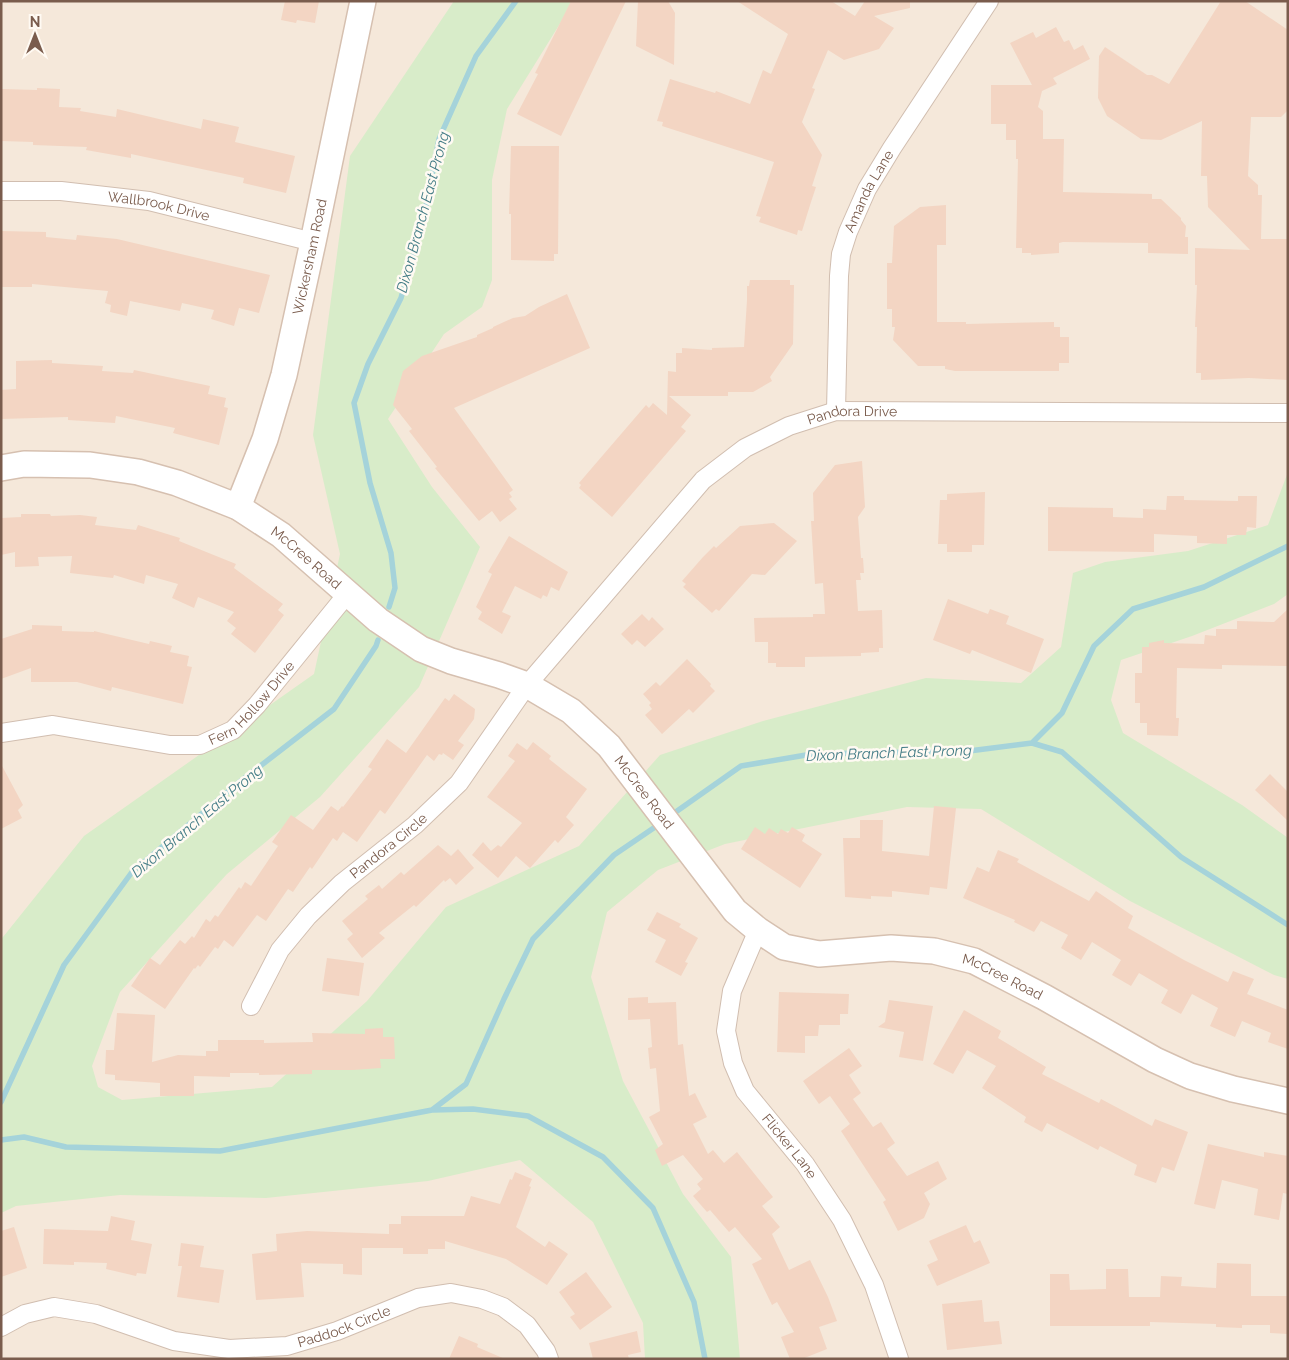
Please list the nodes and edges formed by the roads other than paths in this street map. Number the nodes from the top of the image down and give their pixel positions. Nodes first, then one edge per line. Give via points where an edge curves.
1 (363, 1) edge
2 (989, 1) edge
3 (1, 191) edge
4 (313, 242) junction
5 (836, 411) junction
6 (1288, 413) edge
7 (1, 468) edge
8 (238, 507) junction
9 (348, 593) junction
10 (527, 685) junction
11 (1, 734) edge
12 (758, 930) junction
13 (252, 1006) dead end
14 (1288, 1101) edge
15 (1, 1327) edge
16 (549, 1359) edge
17 (899, 1359) edge

1 - 4 street, Wickersham Road
2 - 5 street, Amanda Lane via 892,148 867,189 848,232 839,276
3 - 4 street, Wallbrook Drive via 61,191 149,201
4 - 8 street, Wickersham Road via 284,374
5 - 6 street, Pandora Drive
5 - 10 street, Pandora Drive via 789,426 746,448 703,480
7 - 8 street, McCree Road via 24,464 90,465 138,472 177,483
8 - 9 street, McCree Road via 281,535
9 - 10 street, McCree Road via 378,620 421,649
9 - 11 street, Fern Hollow Drive via 233,730 200,745 170,745 53,725
10 - 12 street, McCree Road via 571,711 609,746 735,911
10 - 13 street, Pandora Circle via 459,783 308,916 280,950
12 - 14 street, McCree Road via 784,947 819,954 890,948 934,951 974,961 1154,1060 1190,1076
12 - 17 street, Flicker Lane via 732,991 726,1031 734,1063 746,1091 805,1164 842,1220 874,1285
15 - 16 street, Paddock Circle via 25,1314 54,1307 96,1314 174,1341 229,1349 287,1346 337,1332 418,1298 451,1293 503,1307 527,1326

